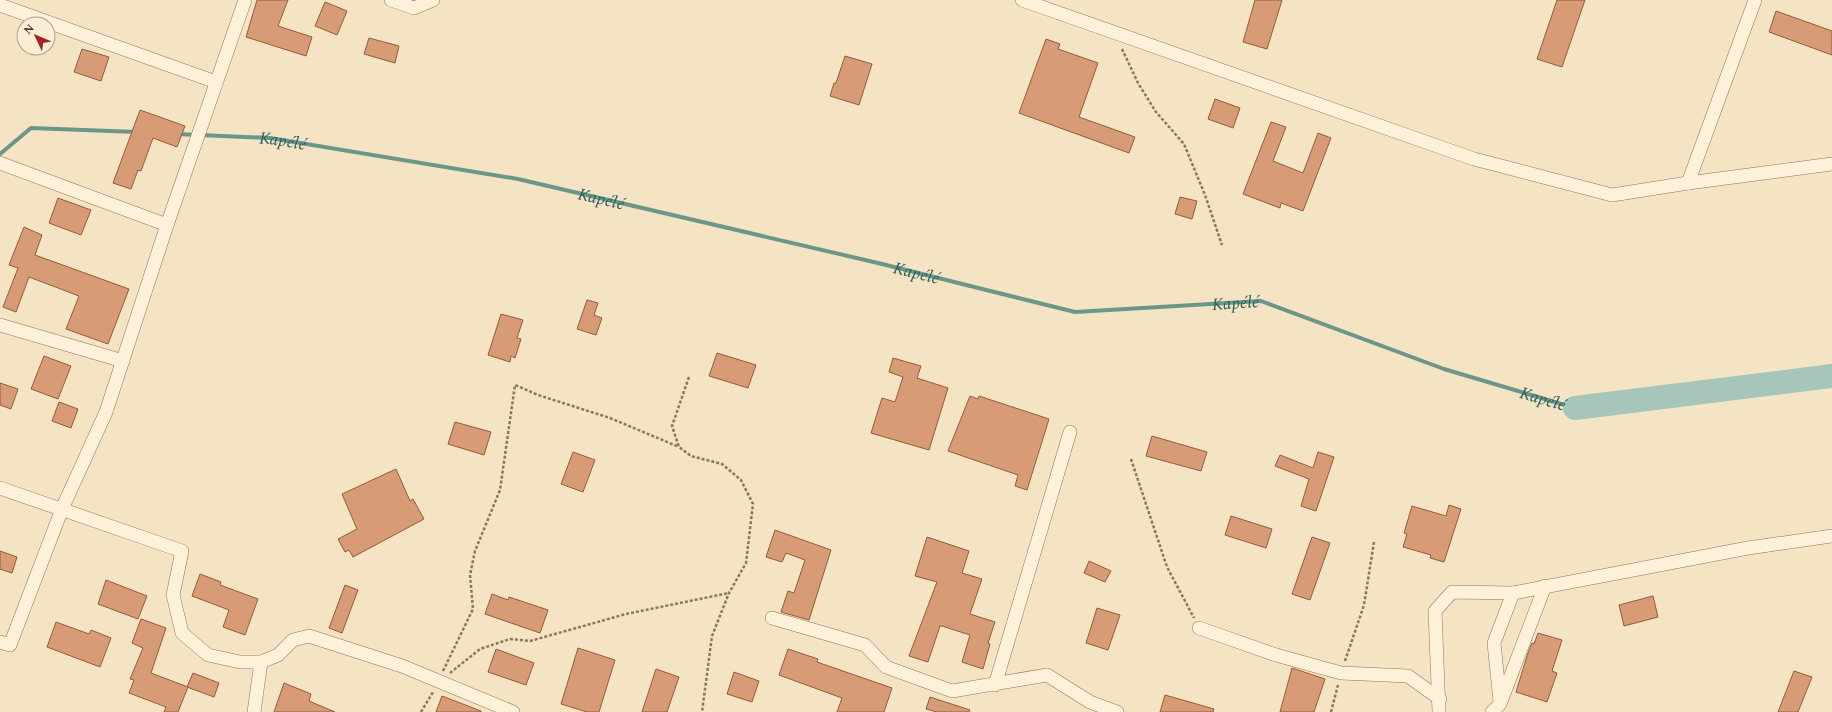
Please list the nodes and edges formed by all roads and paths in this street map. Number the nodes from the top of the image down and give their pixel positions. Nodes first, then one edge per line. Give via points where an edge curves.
1 (245, 0) edge
2 (390, 0) edge
3 (433, 0) edge
4 (1022, 0) edge
5 (1755, 0) edge
6 (0, 5) edge
7 (1114, 32) junction
8 (216, 82) junction
9 (0, 163) edge
10 (1832, 164) edge
11 (1688, 183) junction
12 (166, 224) junction
13 (1222, 245) dead end
14 (0, 325) edge
15 (123, 360) junction
16 (689, 377) dead end
17 (1070, 432) dead end
18 (678, 447) junction
19 (1131, 459) dead end
20 (0, 488) edge
21 (62, 509) junction
22 (1832, 536) edge
23 (1374, 542) dead end
24 (1545, 586) junction
25 (729, 593) junction
26 (1513, 593) junction
27 (772, 618) dead end
28 (1200, 628) joint
29 (0, 642) edge
30 (261, 662) junction
31 (1341, 673) junction
32 (438, 681) junction
33 (995, 685) junction
34 (1440, 705) edge
35 (1497, 709) edge
36 (254, 712) edge
37 (421, 712) edge
38 (513, 712) edge
39 (702, 712) edge
40 (1117, 712) edge
41 (1331, 712) edge

1 - 8 street
2 - 3 street via 414,8
4 - 7 street
5 - 11 street
6 - 8 street
7 - 11 street via 1474,159 1612,195
7 - 13 path via 1138,83 1156,112 1184,144
8 - 12 street
9 - 12 street
10 - 11 street
12 - 15 street
14 - 15 street
15 - 21 street via 106,412
16 - 18 path via 672,426
17 - 33 street
18 - 25 path via 691,456 722,464 741,480 753,504 746,563
18 - 32 path via 610,418 515,385 500,490 475,552 470,574 473,609
19 - 28 path via 1167,567
20 - 21 street
21 - 29 street via 10,645
21 - 30 street via 182,551 173,595 182,633 208,655 240,662
22 - 24 street via 1748,548
23 - 31 path via 1364,605
24 - 26 street
24 - 35 street
25 - 32 path via 626,614 530,641 510,639 480,649
25 - 39 path via 712,636
26 - 34 street via 1452,592 1434,611
26 - 35 street via 1494,643
27 - 33 street via 865,645 886,667 952,692
28 - 31 street via 1276,655
30 - 32 street via 278,655 293,640 309,636 402,666
30 - 36 street
31 - 34 street via 1408,676
31 - 41 path
32 - 37 path
32 - 38 street
33 - 40 street via 1047,675 1090,702

